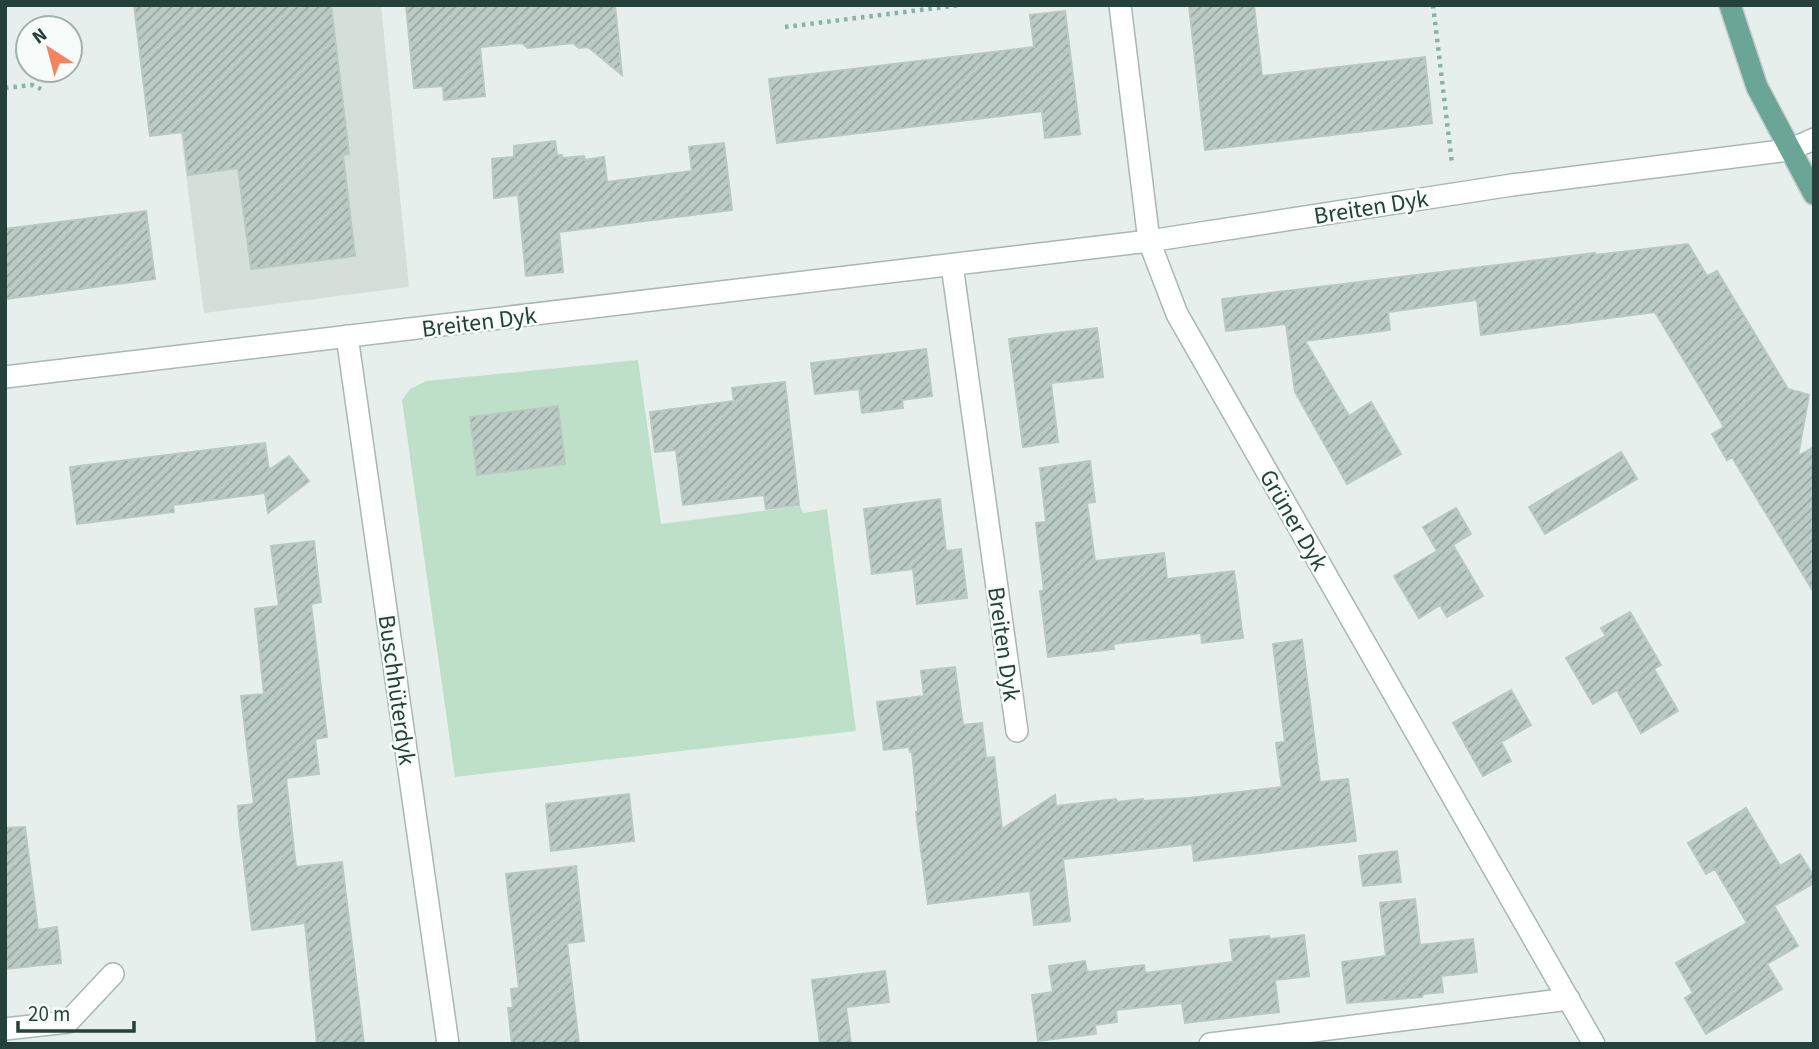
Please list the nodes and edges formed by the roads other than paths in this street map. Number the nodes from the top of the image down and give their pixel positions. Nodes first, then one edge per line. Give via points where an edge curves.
1 (1120, 5) edge
2 (1730, 5) edge
3 (1814, 139) edge
4 (1789, 150) junction
5 (1814, 194) edge
6 (1149, 241) junction
7 (952, 265) junction
8 (347, 336) junction
9 (5, 377) edge
10 (1017, 732) dead end
11 (113, 974) dead end
12 (1569, 999) junction
13 (5, 1029) edge
14 (448, 1044) edge
15 (1210, 1044) edge
16 (1594, 1044) edge

1 - 6 street, Grüner Dyk
2 - 4 main road via 1757,88
3 - 4 street, Breiten Dyk
4 - 5 main road
4 - 6 street, Breiten Dyk via 1455,193
6 - 7 street, Breiten Dyk
6 - 12 street, Grüner Dyk via 1177,314
7 - 8 street, Breiten Dyk
7 - 10 street, Breiten Dyk
8 - 9 street, Breiten Dyk
8 - 14 street, Buschhüterdyk
11 - 13 street via 68,1022
12 - 15 street
12 - 16 street, Grüner Dyk

